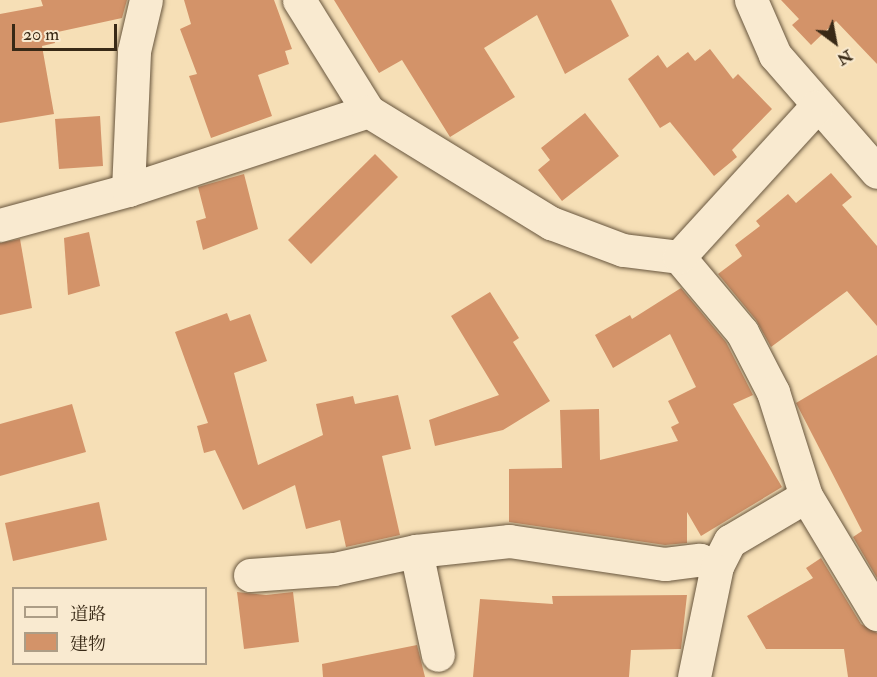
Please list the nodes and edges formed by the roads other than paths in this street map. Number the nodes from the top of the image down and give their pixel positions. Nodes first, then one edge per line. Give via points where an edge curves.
1 (146, 0) edge
2 (299, 0) edge
3 (751, 0) edge
4 (816, 107) junction
5 (368, 111) junction
6 (877, 172) edge
7 (128, 190) junction
8 (0, 225) edge
9 (679, 256) junction
10 (806, 496) junction
11 (416, 551) junction
12 (717, 566) junction
13 (250, 575) dead end
14 (877, 614) edge
15 (438, 655) dead end
16 (694, 677) edge

1 - 7 street via 134,51
2 - 5 street
3 - 4 street via 775,55
4 - 6 street
4 - 9 street
5 - 7 street
5 - 9 street via 551,224 623,250
7 - 8 street
9 - 10 street via 742,332 773,392
10 - 12 street via 730,541
10 - 14 street
11 - 12 street via 509,541 665,564 700,560
11 - 13 street via 334,568
11 - 15 street
12 - 16 street

